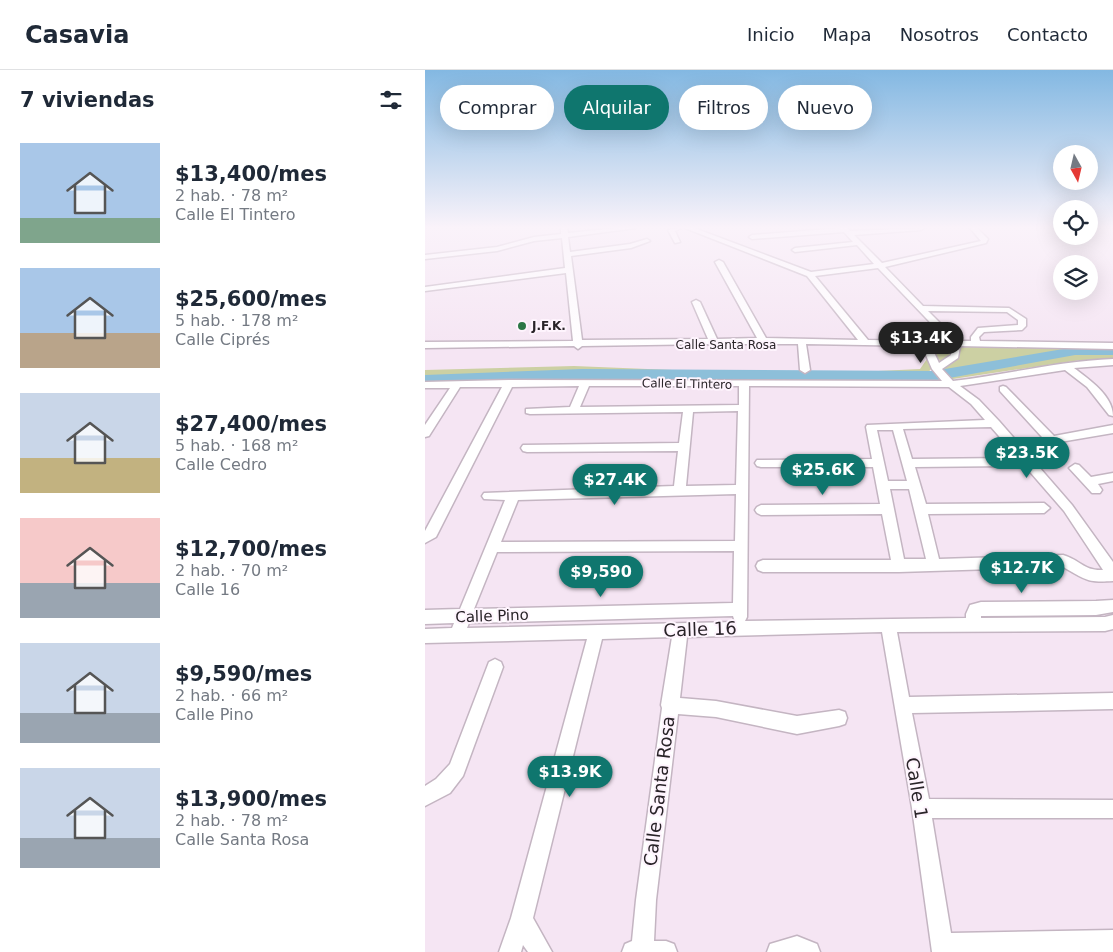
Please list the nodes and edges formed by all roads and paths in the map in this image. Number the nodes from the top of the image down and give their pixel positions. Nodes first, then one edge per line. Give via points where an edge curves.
1 (559, 269) edge
2 (567, 269) edge
3 (723, 269) edge
4 (797, 269) edge
5 (848, 269) edge
6 (884, 269) edge
7 (810, 274) junction
8 (425, 289) edge
9 (696, 302) dead end
10 (922, 308) junction
11 (865, 341) junction
12 (716, 343) junction
13 (764, 343) junction
14 (814, 343) junction
15 (886, 343) junction
16 (578, 344) junction
17 (926, 344) junction
18 (956, 344) junction
19 (976, 344) junction
20 (425, 345) edge
21 (802, 345) junction
22 (1113, 346) edge
23 (1113, 362) edge
24 (1067, 367) junction
25 (805, 370) dead end
26 (943, 376) junction
27 (509, 383) junction
28 (585, 383) junction
29 (457, 384) junction
30 (745, 385) junction
31 (425, 386) edge
32 (1003, 389) dead end
33 (689, 408) junction
34 (745, 408) junction
35 (574, 410) junction
36 (530, 411) dead end
37 (1113, 413) edge
38 (995, 423) junction
39 (897, 426) junction
40 (1113, 429) edge
41 (425, 433) edge
42 (685, 447) junction
43 (527, 448) dead end
44 (877, 462) junction
45 (1010, 462) dead end
46 (761, 463) dead end
47 (908, 463) junction
48 (1075, 468) dead end
49 (1113, 476) edge
50 (882, 485) junction
51 (914, 485) junction
52 (742, 489) junction
53 (680, 490) junction
54 (488, 496) dead end
55 (513, 496) junction
56 (921, 508) junction
57 (1044, 508) dead end
58 (887, 509) junction
59 (761, 510) dead end
60 (426, 538) edge
61 (741, 546) junction
62 (491, 547) junction
63 (934, 565) junction
64 (763, 566) dead end
65 (899, 566) junction
66 (1113, 574) edge
67 (1113, 606) edge
68 (1096, 608) junction
69 (740, 609) junction
70 (700, 610) junction
71 (614, 612) junction
72 (463, 616) junction
73 (425, 617) edge
74 (888, 624) junction
75 (975, 624) junction
76 (1110, 627) edge
77 (740, 628) junction
78 (699, 630) junction
79 (679, 631) junction
80 (603, 633) junction
81 (425, 636) edge
82 (455, 636) junction
83 (495, 667) dead end
84 (1113, 701) edge
85 (669, 705) junction
86 (903, 705) junction
87 (839, 718) dead end
88 (425, 797) edge
89 (921, 808) junction
90 (1113, 809) edge
91 (522, 918) junction
92 (1113, 941) edge
93 (943, 948) edge
94 (510, 952) edge
95 (541, 952) edge
96 (639, 952) edge
97 (666, 952) edge
98 (778, 952) edge
99 (809, 952) edge

1 - 8 street
2 - 16 street
3 - 13 street
4 - 7 street
5 - 7 street
6 - 10 street
7 - 11 street
9 - 12 street
10 - 18 street
10 - 19 street via 1009,310 1022,319 1019,328 981,330 975,337
11 - 14 street, Calle Santa Rosa
11 - 15 street, Calle Santa Rosa
12 - 13 street, Calle Santa Rosa
12 - 16 street, Calle Santa Rosa
13 - 14 street, Calle Santa Rosa
13 - 21 street, Calle Santa Rosa
14 - 15 street, Calle Santa Rosa
14 - 21 street, Calle Santa Rosa
15 - 17 street, Calle Santa Rosa
16 - 20 street, Calle Santa Rosa
17 - 18 street, Calle Santa Rosa
17 - 26 street
18 - 19 street, Calle Santa Rosa
18 - 26 street via 955,356
19 - 22 street, Calle Santa Rosa
21 - 25 street
23 - 24 street, Calle El Tintero
24 - 26 street, Calle El Tintero via 994,380
24 - 37 street via 1089,385
26 - 30 street, Calle El Tintero
26 - 38 street
27 - 28 street, Calle El Tintero
27 - 29 street, Calle El Tintero
27 - 60 street
28 - 30 street, Calle El Tintero
28 - 35 street
29 - 31 street, Calle El Tintero
29 - 41 street
30 - 34 street
32 - 40 street via 1053,442
33 - 34 street
33 - 35 street
33 - 42 street
34 - 52 street
35 - 36 street
38 - 39 street
38 - 66 street via 1068,508
39 - 44 street via 871,427
39 - 47 street
42 - 43 street
42 - 53 street
44 - 46 street
44 - 50 street
45 - 47 street
47 - 51 street
48 - 49 street via 1091,486
50 - 51 street
50 - 58 street
51 - 56 street
52 - 53 street
52 - 61 street
53 - 55 street
54 - 55 street
55 - 62 street
56 - 57 street
56 - 63 street
58 - 59 street
58 - 65 street
61 - 62 street
61 - 69 street
62 - 72 street
63 - 65 street
63 - 66 street via 1063,561 1087,575
64 - 65 street
67 - 68 street
68 - 75 street via 981,609 973,614
68 - 76 street
69 - 70 street, Calle Pino
69 - 77 street
70 - 71 street, Calle Pino
70 - 78 street
71 - 72 street, Calle Pino
71 - 80 street
72 - 73 street, Calle Pino
72 - 82 street
74 - 75 street, Calle 16
74 - 77 street, Calle 16
74 - 86 street, Calle 1
75 - 76 street, Calle 16
77 - 78 street, Calle 16
78 - 79 street, Calle 16
79 - 80 street, Calle 16
79 - 85 street, Calle Santa Rosa
80 - 82 street, Calle 16
80 - 91 street
81 - 82 street, Calle 16
83 - 88 street via 457,770 443,786
84 - 86 street
85 - 87 street via 716,708 797,725
85 - 96 street, Calle Santa Rosa
86 - 89 street, Calle 1
89 - 90 street
89 - 93 street, Calle 1
91 - 94 street
91 - 95 street
92 - 93 street
96 - 97 street
98 - 99 street via 797,946

